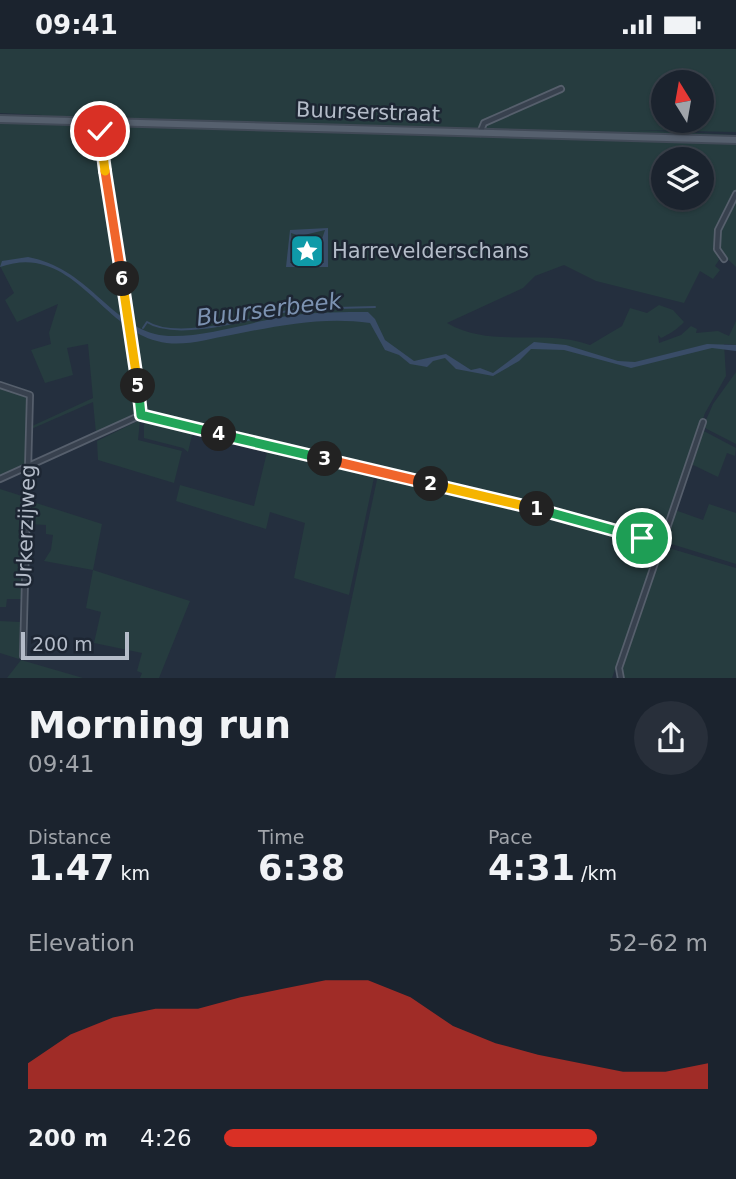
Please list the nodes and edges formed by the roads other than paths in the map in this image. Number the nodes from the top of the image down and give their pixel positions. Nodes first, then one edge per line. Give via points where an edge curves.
1 (561, 89) dead end
2 (0, 119) edge
3 (98, 122) junction
4 (480, 133) junction
5 (736, 140) edge
6 (736, 194) edge
7 (724, 259) dead end
8 (0, 385) edge
9 (141, 415) junction
10 (703, 422) dead end
11 (27, 468) junction
12 (0, 479) edge
13 (656, 547) junction
14 (23, 656) dead end
15 (621, 678) edge

1 - 4 street via 484,123
2 - 3 main road, Buurserstraat
3 - 4 main road, Buurserstraat
3 - 9 street
4 - 5 main road, Buurserstraat
6 - 7 street via 718,230 717,250
8 - 11 street, Urkerzijweg via 30,395
9 - 11 street
9 - 13 street via 563,516 648,540
10 - 13 street via 662,543
11 - 12 street
11 - 14 street, Urkerzijweg
13 - 15 street via 657,557 619,668

